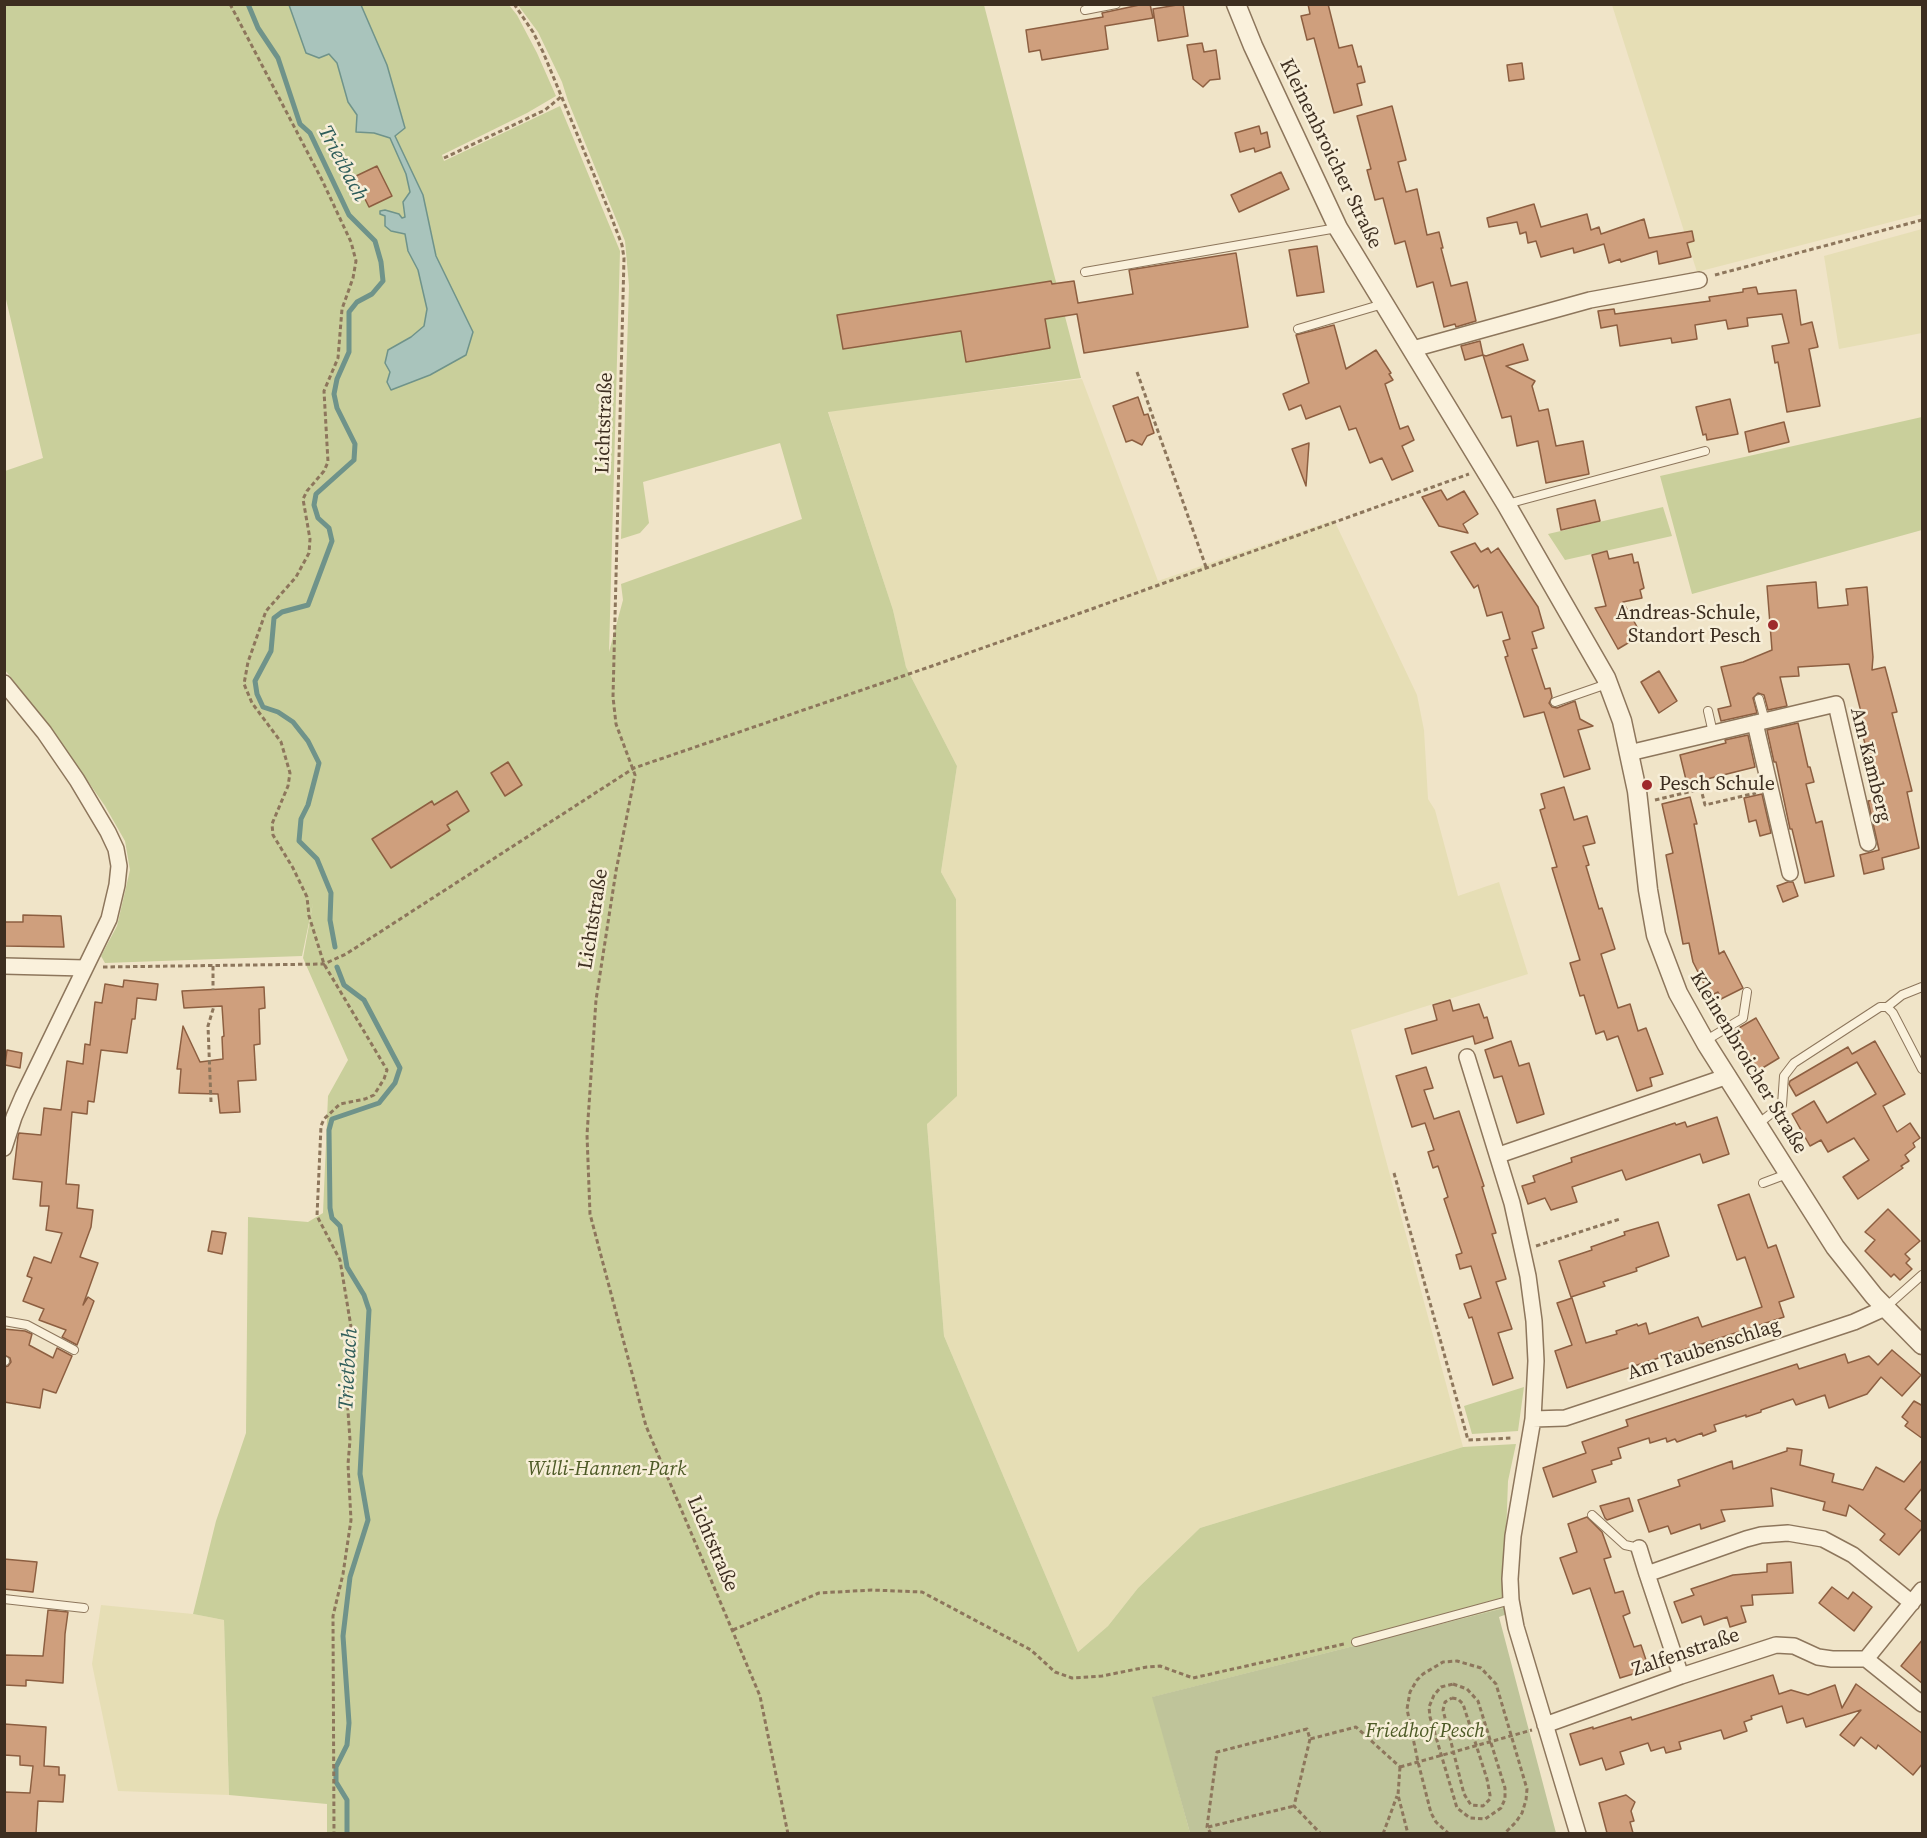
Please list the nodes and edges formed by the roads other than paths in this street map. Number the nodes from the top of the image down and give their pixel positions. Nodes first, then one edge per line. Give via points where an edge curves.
1 (1116, 4) edge
2 (1236, 4) edge
3 (1085, 10) dead end
4 (1338, 228) junction
5 (1085, 272) dead end
6 (1699, 280) road end
7 (1385, 304) junction
8 (1298, 329) dead end
9 (1413, 350) junction
10 (1705, 451) dead end
11 (1506, 504) junction
12 (4, 683) edge
13 (1609, 684) junction
14 (1759, 699) dead end
15 (1555, 702) dead end
16 (1708, 711) dead end
17 (1760, 722) junction
18 (1713, 733) junction
19 (1629, 753) junction
20 (1868, 843) dead end
21 (1790, 873) dead end
22 (4, 966) edge
23 (85, 968) junction
24 (1923, 987) edge
25 (1748, 992) dead end
26 (1887, 1007) junction
27 (1706, 1041) junction
28 (1467, 1057) dead end
29 (1923, 1069) edge
30 (1728, 1076) junction
31 (1758, 1124) junction
32 (4, 1148) edge
33 (1498, 1155) junction
34 (1788, 1173) junction
35 (1763, 1183) dead end
36 (1923, 1275) edge
37 (1885, 1308) junction
38 (4, 1322) edge
39 (1923, 1345) edge
40 (74, 1350) dead end
41 (1533, 1419) junction
42 (1592, 1515) dead end
43 (1639, 1548) joint
44 (1647, 1574) junction
45 (1923, 1590) edge
46 (4, 1599) edge
47 (1511, 1600) junction
48 (1912, 1602) junction
49 (84, 1608) dead end
50 (1356, 1641) road end
51 (1866, 1659) junction
52 (1681, 1676) junction
53 (1923, 1704) edge
54 (1545, 1725) junction
55 (1578, 1833) edge

1 - 3 lane
2 - 4 street, Kleinenbroicher Straße
4 - 5 lane
4 - 7 street, Kleinenbroicher Straße
6 - 9 street via 1590,300
7 - 8 lane
7 - 9 street, Kleinenbroicher Straße
9 - 11 street, Kleinenbroicher Straße
10 - 11 lane
11 - 13 street, Kleinenbroicher Straße
12 - 23 street via 77,780 116,849 119,866 114,899
13 - 15 lane
13 - 19 street, Kleinenbroicher Straße
14 - 17 lane
16 - 18 lane
17 - 18 street, Am Kamberg
17 - 20 street, Am Kamberg via 1836,704
17 - 21 street via 1770,790
18 - 19 street, Am Kamberg
19 - 27 street, Kleinenbroicher Straße via 1659,945 1678,993
22 - 23 street
23 - 32 street via 18,1106
24 - 26 lane via 1902,995
25 - 27 lane via 1743,1018
26 - 29 lane
26 - 31 lane via 1875,1010 1794,1063 1784,1076 1782,1105
27 - 30 street, Kleinenbroicher Straße
28 - 33 street
30 - 31 street, Kleinenbroicher Straße
30 - 33 street
31 - 34 street, Kleinenbroicher Straße
33 - 41 street via 1523,1250 1534,1332
34 - 35 lane
34 - 37 street, Kleinenbroicher Straße via 1835,1247
36 - 37 lane
37 - 39 street, Kleinenbroicher Straße
37 - 41 street, Am Taubenschlag via 1854,1322 1565,1418
38 - 40 lane via 27,1325
41 - 47 street via 1513,1536
42 - 43 lane via 1625,1545
43 - 44 street
44 - 48 street via 1761,1535 1800,1534 1823,1539 1853,1555
44 - 52 street
45 - 48 street
46 - 49 lane
47 - 50 lane
47 - 54 street
48 - 51 street
51 - 52 street, Zalfenstraße via 1818,1657 1782,1644
51 - 53 street
52 - 54 street, Zalfenstraße
54 - 55 street

